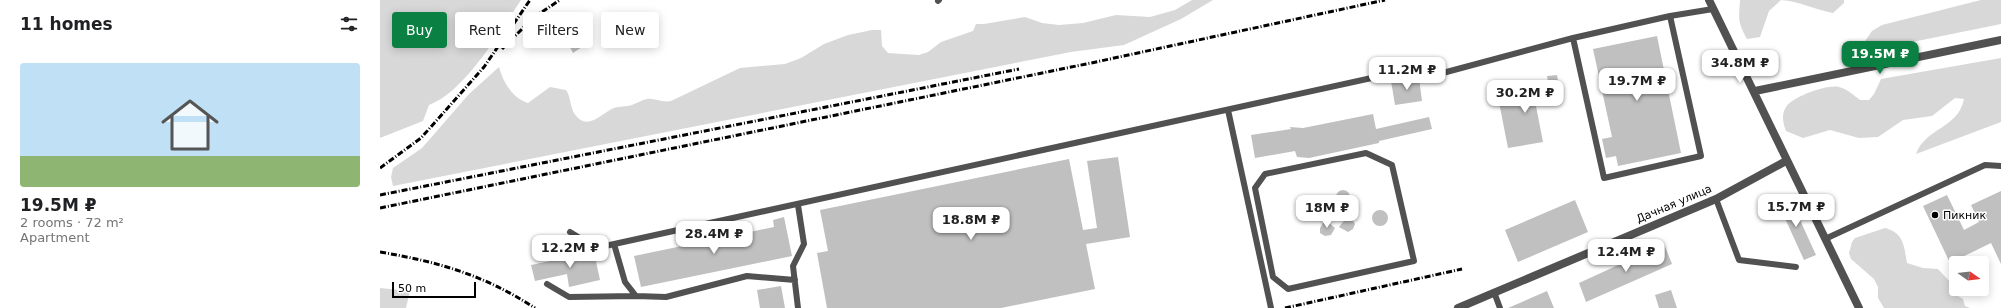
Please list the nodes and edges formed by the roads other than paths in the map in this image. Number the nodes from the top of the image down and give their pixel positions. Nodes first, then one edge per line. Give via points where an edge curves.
1 (1709, 0) edge
2 (1713, 9) junction
3 (1670, 16) junction
4 (1573, 38) junction
5 (2001, 40) edge
6 (1755, 91) junction
7 (1228, 110) junction
8 (1786, 161) junction
9 (2001, 166) edge
10 (1716, 199) junction
11 (798, 205) junction
12 (570, 232) dead end
13 (1825, 239) junction
14 (614, 244) junction
15 (1796, 267) dead end
16 (1273, 277) joint
17 (795, 280) junction
18 (547, 284) dead end
19 (1494, 292) junction
20 (636, 296) junction
21 (798, 308) edge
22 (1271, 308) edge
23 (1458, 308) edge
24 (1500, 308) edge
25 (1859, 308) edge

1 - 2 street
2 - 3 lane
2 - 6 street
3 - 4 lane
3 - 4 lane via 1701,156 1604,178
4 - 7 lane via 1439,74 1399,72
5 - 6 street
6 - 8 street
7 - 11 lane
7 - 22 lane
8 - 10 street, Дачная улица
8 - 13 street
9 - 13 lane via 1985,165
10 - 15 lane via 1739,260
10 - 19 street, Дачная улица
11 - 14 lane
11 - 17 lane via 804,244 793,266
12 - 14 lane via 596,248
13 - 25 street
14 - 20 lane via 625,282
16 - 16 lane via 1255,188 1264,174 1366,153 1392,165 1414,261 1288,289
17 - 20 lane via 748,276 666,297
17 - 21 lane
18 - 20 lane via 569,297
19 - 23 street, Дачная улица
19 - 24 lane

